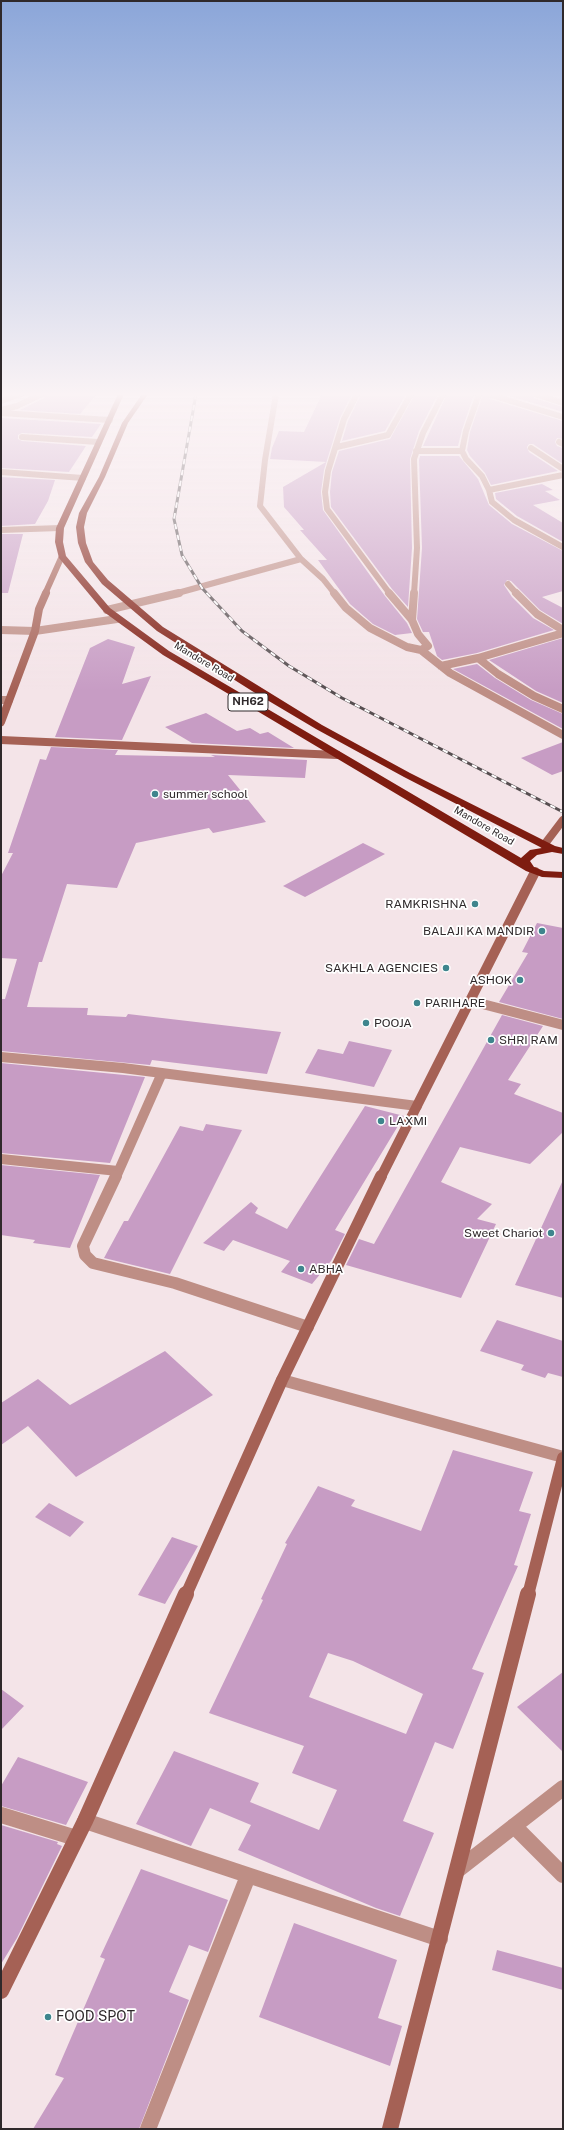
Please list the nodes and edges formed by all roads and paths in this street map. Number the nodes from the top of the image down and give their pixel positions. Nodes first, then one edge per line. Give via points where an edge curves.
1 (76, 493) edge
2 (93, 493) edge
3 (261, 493) edge
4 (325, 493) edge
5 (415, 493) edge
6 (490, 493) edge
7 (60, 528) junction
8 (1, 530) edge
9 (563, 547) edge
10 (62, 556) junction
11 (301, 559) junction
12 (508, 584) dead end
13 (131, 604) junction
14 (107, 610) junction
15 (117, 618) junction
16 (412, 620) junction
17 (1, 630) edge
18 (35, 631) junction
19 (563, 632) edge
20 (421, 650) junction
21 (478, 658) junction
22 (441, 666) junction
23 (1, 700) edge
24 (9, 700) junction
25 (563, 709) edge
26 (1, 722) edge
27 (563, 735) edge
28 (1, 740) edge
29 (337, 755) junction
30 (563, 820) edge
31 (548, 847) junction
32 (563, 852) edge
33 (531, 868) junction
34 (563, 875) edge
35 (551, 876) junction
36 (563, 883) edge
37 (471, 1002) junction
38 (563, 1025) edge
39 (1, 1057) edge
40 (162, 1073) junction
41 (417, 1106) junction
42 (1, 1159) edge
43 (118, 1171) junction
44 (308, 1327) junction
45 (282, 1380) junction
46 (563, 1457) edge
47 (563, 1788) edge
48 (1, 1814) edge
49 (85, 1821) junction
50 (514, 1826) junction
51 (76, 1838) junction
52 (459, 1869) junction
53 (563, 1875) edge
54 (248, 1876) junction
55 (440, 1939) junction
56 (1, 1991) edge
57 (148, 2129) edge
58 (390, 2129) edge

1 - 7 highway
2 - 13 highway, Mandore Road / NH62 via 83,513 80,527 82,543 89,562 105,582
3 - 11 street via 260,506
4 - 16 street via 327,509 391,596
5 - 16 street via 417,548
6 - 9 street via 492,502 514,520
7 - 8 street
7 - 10 highway
10 - 14 highway, Mandore Road / NH62
10 - 18 street via 39,610
11 - 13 street via 202,588
11 - 20 street via 323,579 346,608 370,628 407,647
12 - 19 street via 522,601
13 - 14 street
13 - 31 highway, Mandore Road / NH62 via 160,629 319,727
14 - 15 highway, Mandore Road / NH62
15 - 18 street
15 - 29 highway, Mandore Road / NH62 via 166,653
16 - 20 street via 418,634 428,646
17 - 18 street
18 - 24 street
19 - 21 street
20 - 22 street
21 - 22 street
21 - 25 street via 498,674 534,696
22 - 27 street
23 - 24 street
24 - 26 street
28 - 29 street
29 - 33 highway, Mandore Road / NH62
30 - 31 street
31 - 32 highway, Mandore Road / NH62
31 - 33 highway, Mandore Road / NH62 via 528,855 525,860
33 - 35 highway, Mandore Road / NH62
33 - 37 street
34 - 35 highway, Mandore Road / NH62
35 - 36 highway, Mandore Road / NH62
37 - 38 street
37 - 41 street
39 - 40 street
40 - 41 street
40 - 43 street
41 - 44 street
42 - 43 street
43 - 44 street via 83,1246 85,1255 93,1263 175,1283
44 - 45 street
45 - 46 street
45 - 49 street
46 - 52 street
47 - 50 street
48 - 51 street
49 - 51 street
49 - 54 street
50 - 52 street
50 - 53 street
51 - 56 street
52 - 55 street
54 - 55 street
54 - 57 street
55 - 58 street

